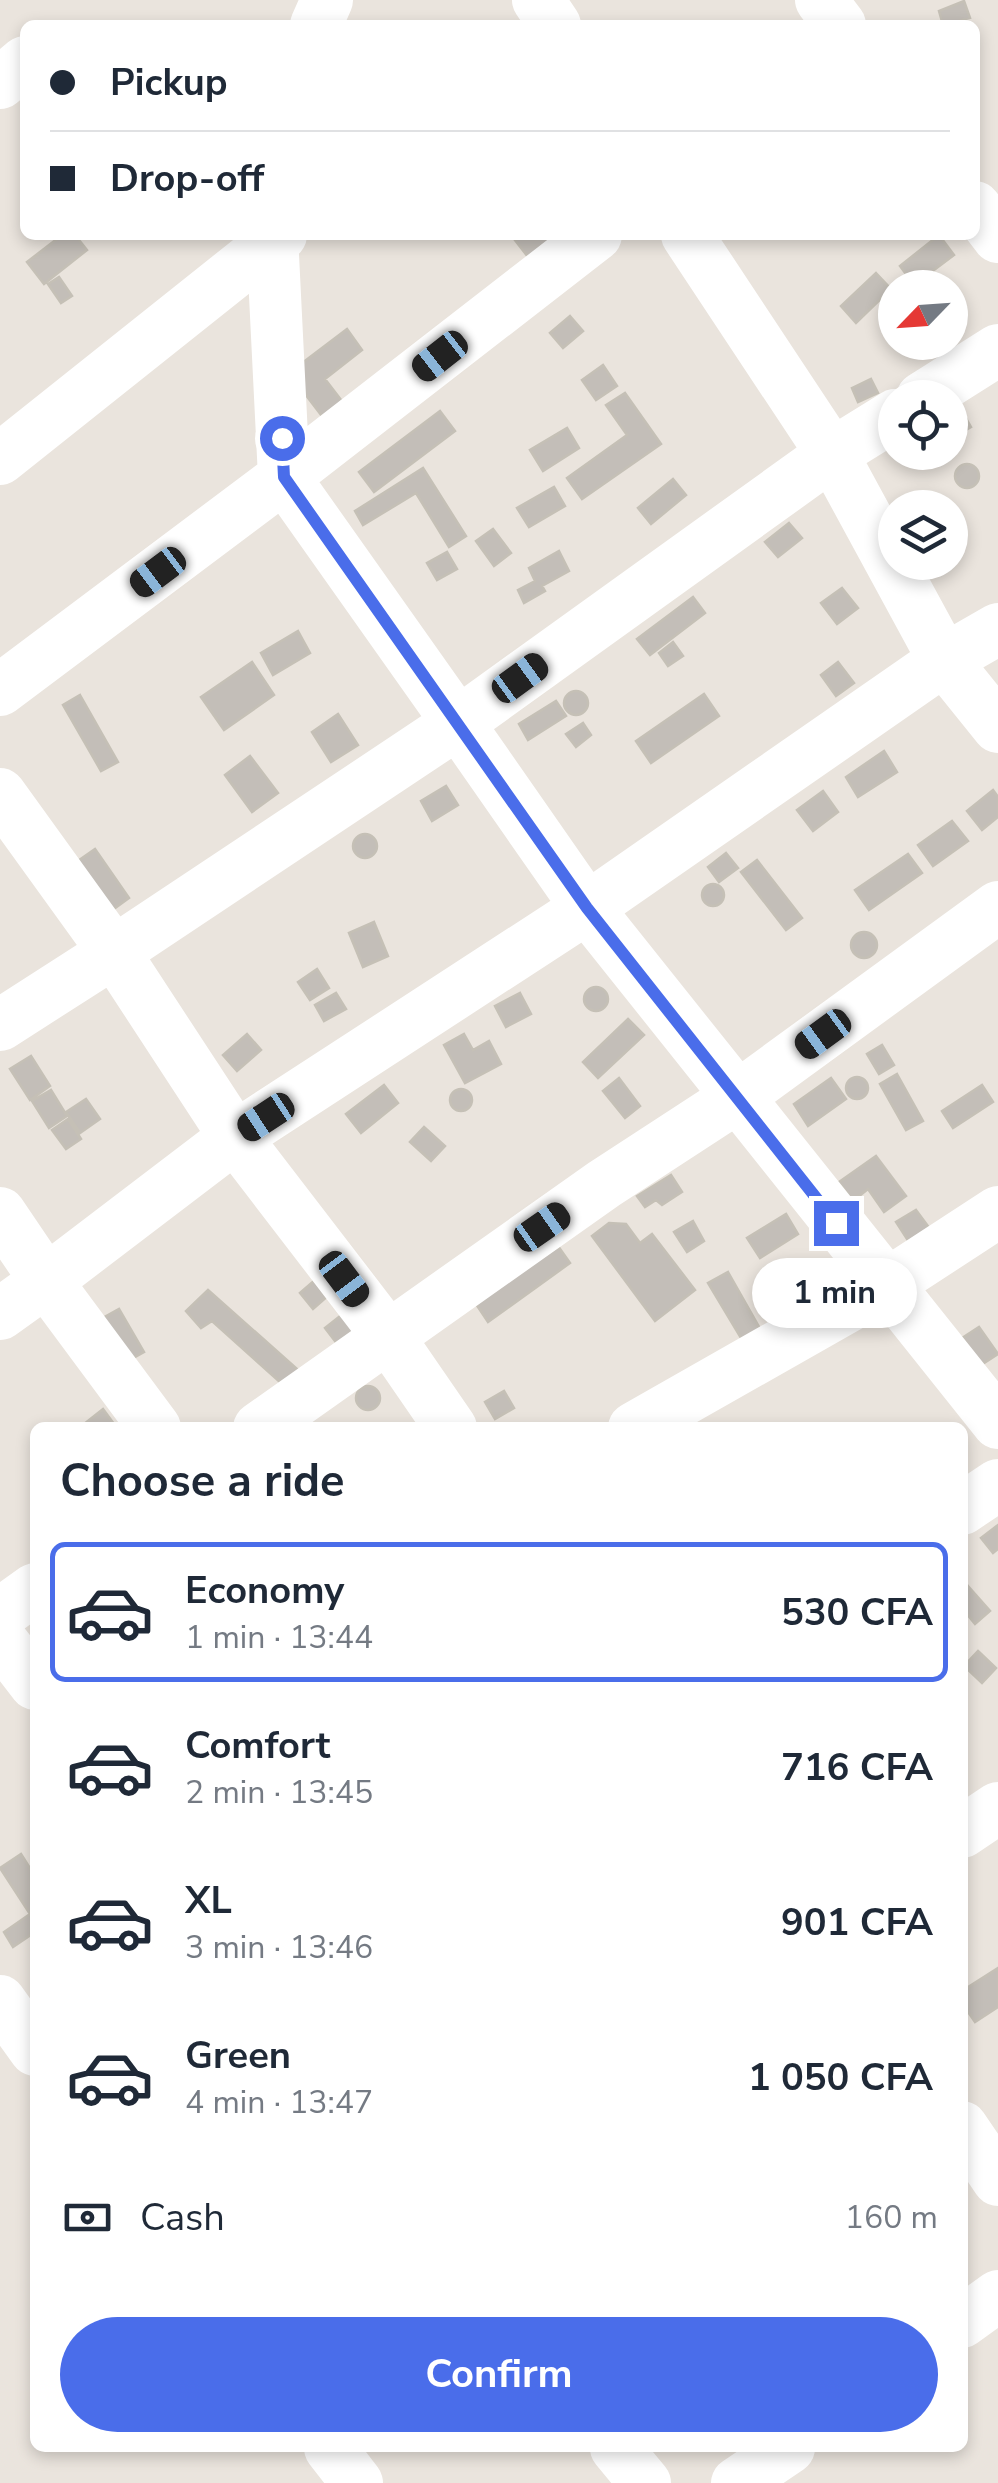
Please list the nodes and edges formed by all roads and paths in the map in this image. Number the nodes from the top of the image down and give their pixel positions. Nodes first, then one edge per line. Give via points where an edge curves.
1 (821, 0) edge
2 (836, 20) edge
3 (20, 66) edge
4 (0, 83) edge
5 (980, 214) edge
6 (998, 237) edge
7 (273, 240) edge
8 (275, 240) edge
9 (590, 240) edge
10 (690, 240) edge
11 (998, 350) edge
12 (950, 380) edge
13 (878, 426) edge
14 (832, 454) junction
15 (0, 459) edge
16 (284, 477) junction
17 (998, 629) edge
18 (944, 660) junction
19 (0, 690) edge
20 (458, 723) junction
21 (998, 727) edge
22 (0, 794) edge
23 (587, 908) junction
24 (998, 908) edge
25 (114, 952) junction
26 (0, 1025) edge
27 (736, 1098) junction
28 (235, 1137) junction
29 (998, 1212) edge
30 (0, 1214) edge
31 (46, 1280) junction
32 (886, 1285) junction
33 (0, 1314) edge
34 (387, 1335) junction
35 (152, 1422) edge
36 (267, 1422) edge
37 (447, 1422) edge
38 (645, 1422) edge
39 (998, 1423) edge
40 (998, 1485) edge
41 (968, 1505) edge
42 (30, 1593) edge
43 (0, 1614) edge
44 (0, 1638) edge
45 (30, 1677) edge
46 (998, 1808) edge
47 (968, 1828) edge
48 (968, 2137) edge
49 (998, 2180) edge
50 (998, 2296) edge
51 (968, 2318) edge
52 (333, 2452) edge
53 (619, 2452) edge
54 (783, 2452) edge
55 (357, 2483) edge
56 (644, 2483) edge
57 (738, 2483) edge

1 - 2 street
3 - 4 street
5 - 6 street
7 - 15 street
8 - 16 street
9 - 16 street
10 - 14 street
11 - 12 street
13 - 14 street
14 - 18 street
14 - 20 street
16 - 19 street
16 - 20 street
17 - 18 street
18 - 21 street
18 - 23 street
20 - 23 street
20 - 25 street
22 - 25 street
23 - 27 street
23 - 28 street
24 - 27 street
25 - 26 street
25 - 28 street
27 - 32 street
27 - 34 street
28 - 31 street
28 - 34 street
29 - 32 street
30 - 31 street
31 - 33 street
31 - 35 street
32 - 38 street
32 - 39 street
34 - 36 street
34 - 37 street
40 - 41 street
42 - 43 street
44 - 45 street
46 - 47 street
48 - 49 street
50 - 51 street
52 - 55 street
53 - 56 street
54 - 57 street

